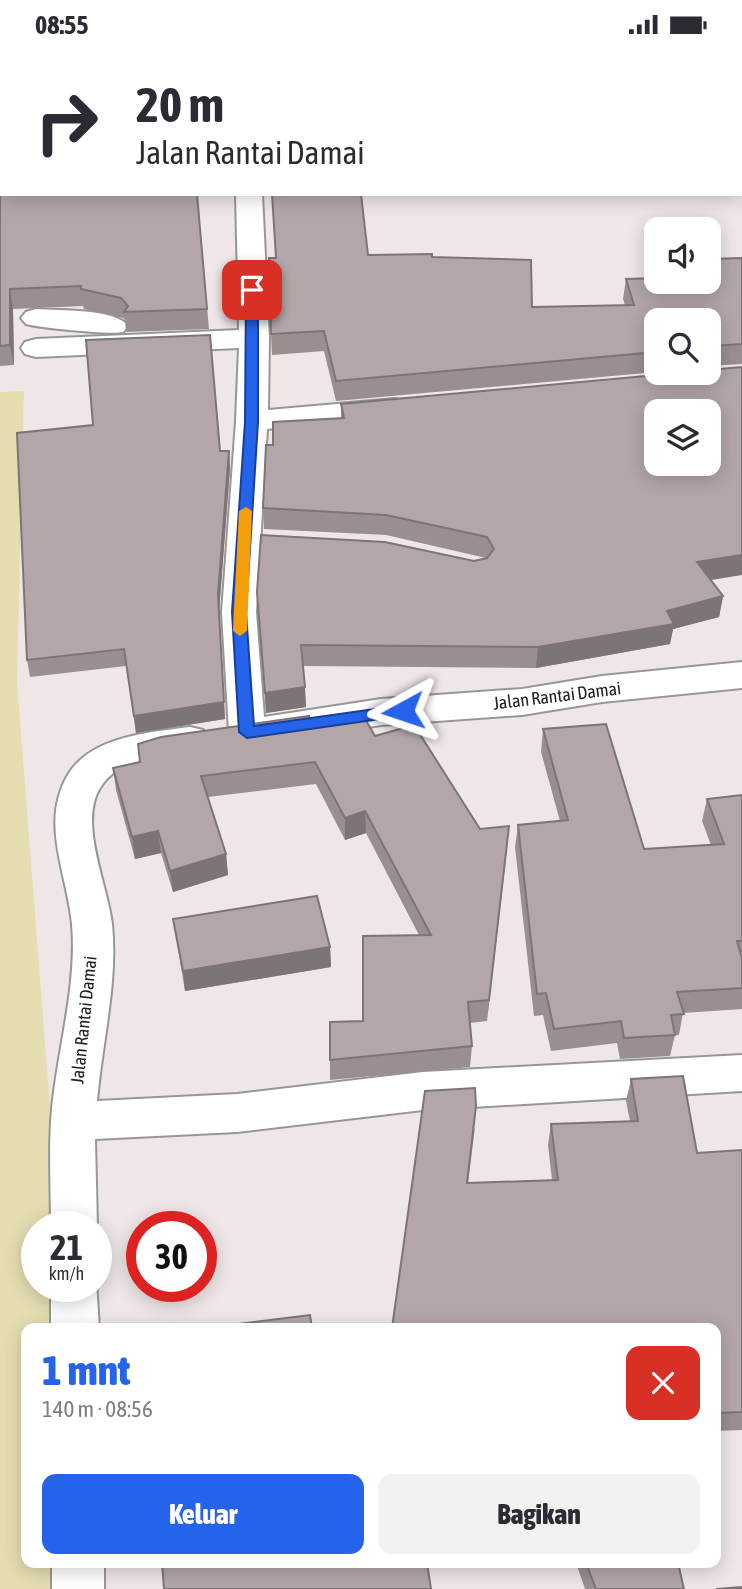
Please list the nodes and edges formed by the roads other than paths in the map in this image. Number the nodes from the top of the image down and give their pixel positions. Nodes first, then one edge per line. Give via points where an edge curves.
1 (249, 196) edge
2 (36, 318) dead end
3 (254, 338) junction
4 (127, 343) junction
5 (36, 348) dead end
6 (429, 404) edge
7 (252, 422) junction
8 (742, 675) edge
9 (247, 732) junction
10 (742, 1073) edge
11 (73, 1121) junction
12 (74, 1211) edge
13 (75, 1302) edge
14 (75, 1323) edge
15 (78, 1568) edge
16 (78, 1589) edge

1 - 3 street
2 - 4 street via 101,322 121,332
3 - 4 street
3 - 7 street
4 - 5 street
6 - 7 street
7 - 9 street via 256,542 239,612
8 - 9 street, Jalan Rantai Damai via 602,688 522,702 382,712
9 - 11 street, Jalan Rantai Damai via 111,757 84,781 72,808 73,828 92,924 93,960
10 - 11 street via 423,1091 237,1113
11 - 12 street, Jalan Rantai Damai
13 - 14 street
15 - 16 street

